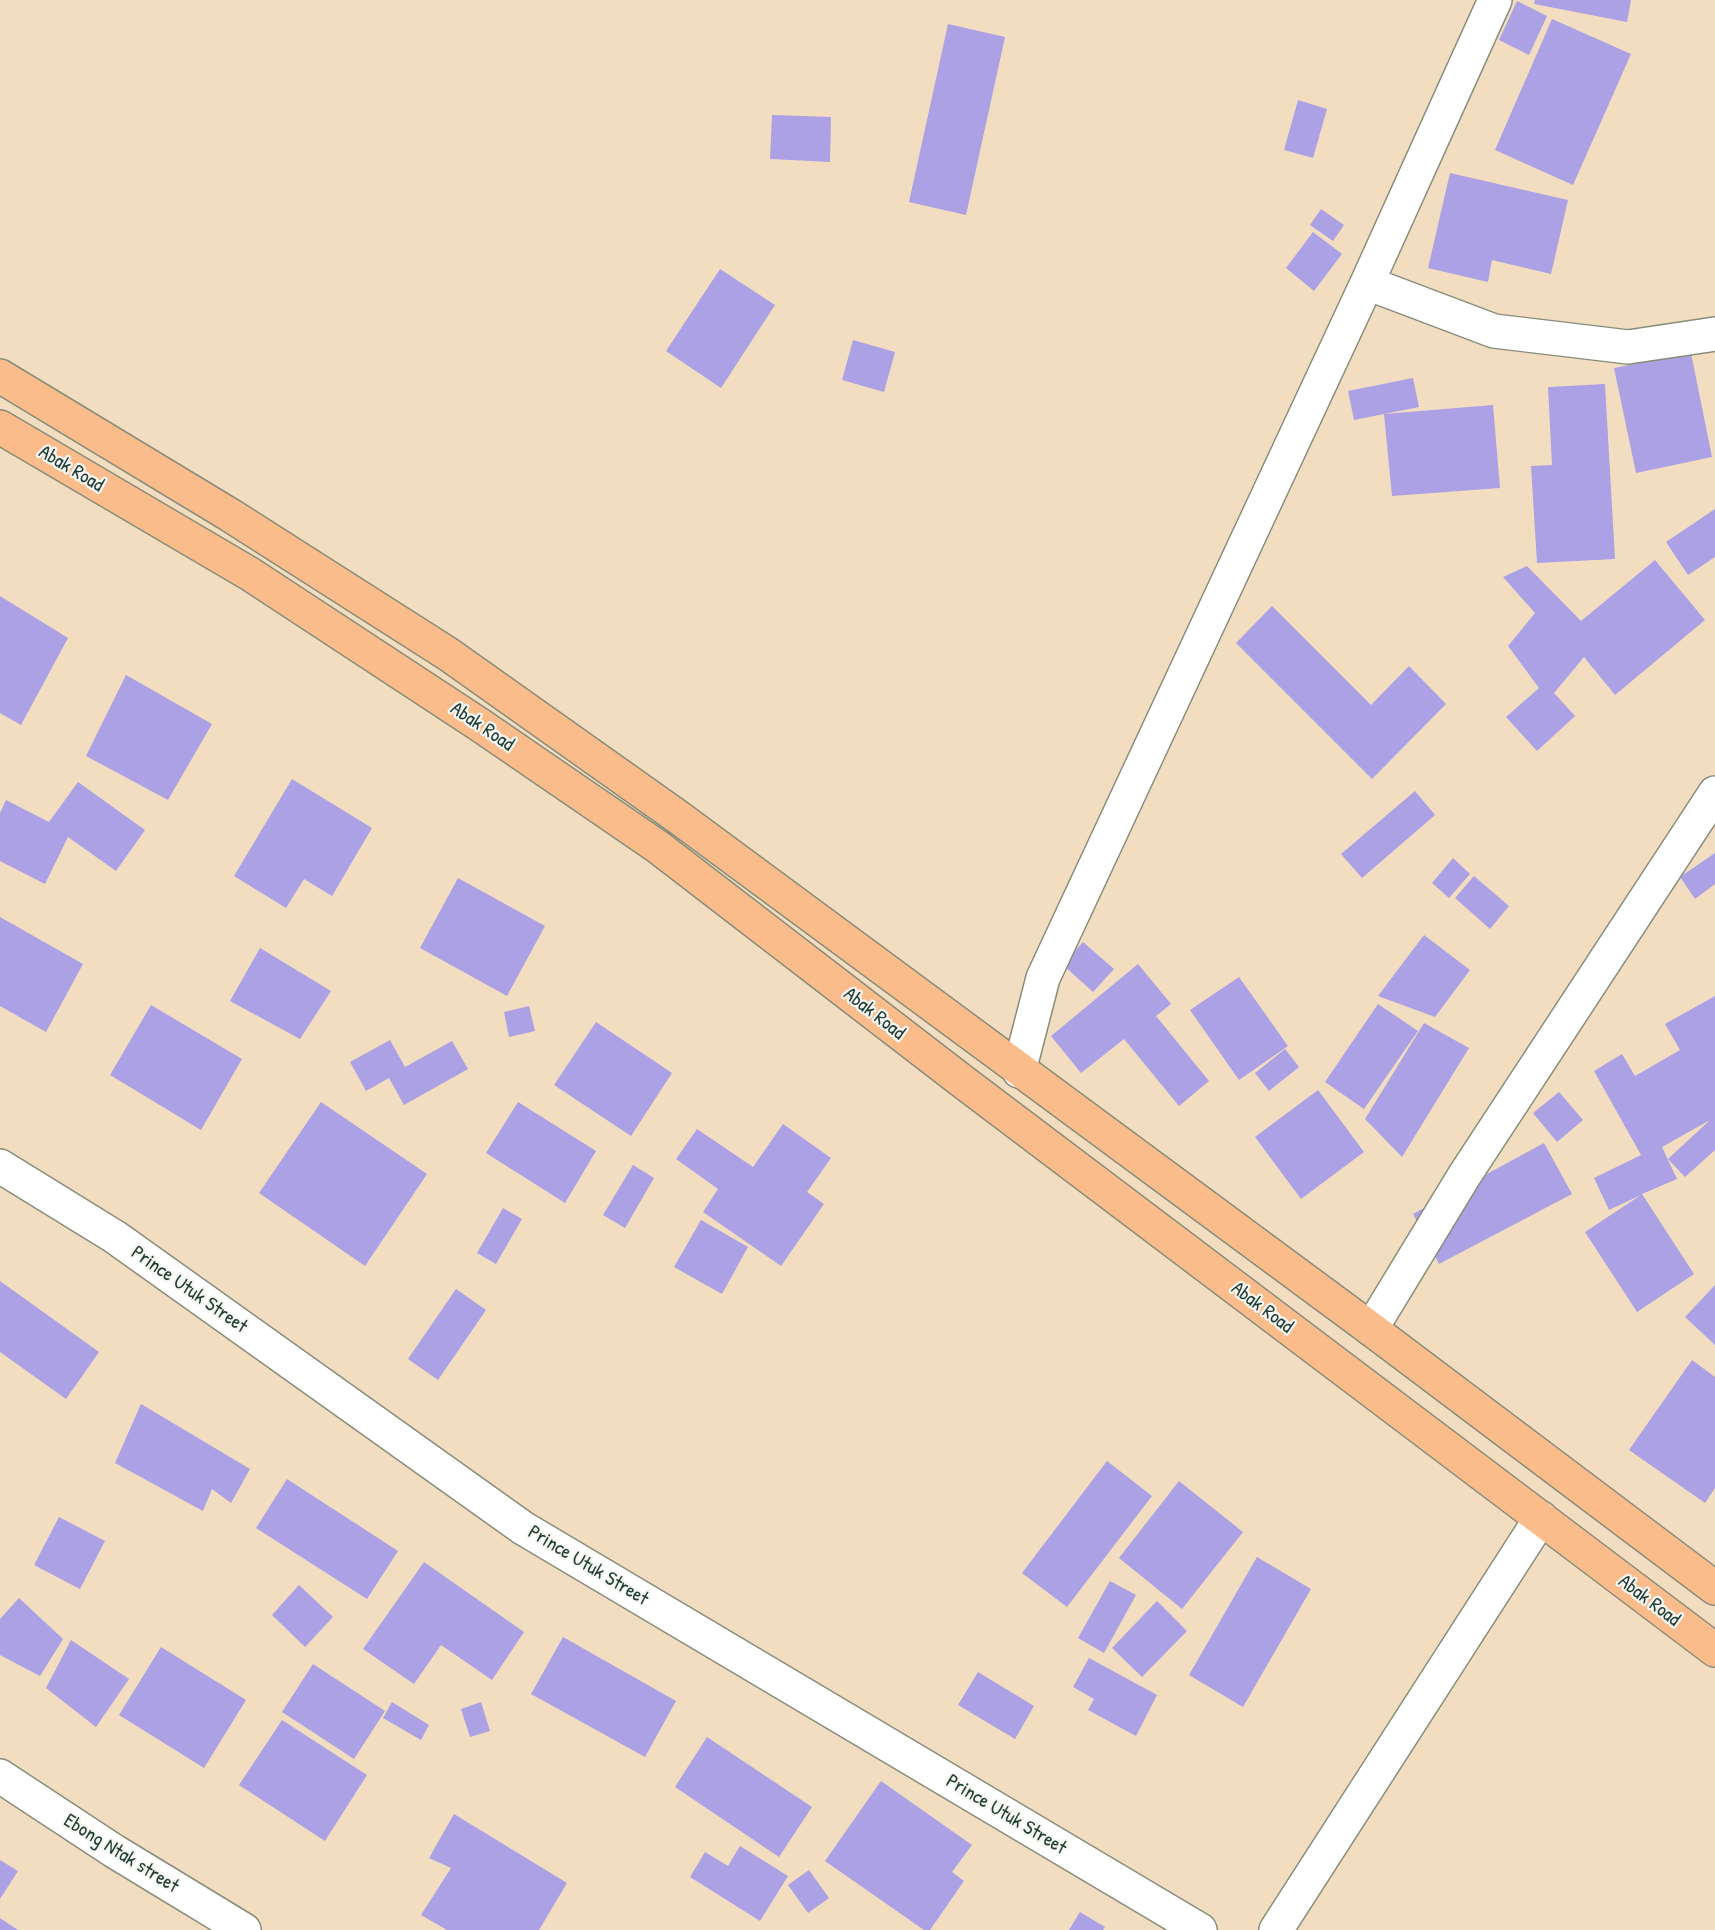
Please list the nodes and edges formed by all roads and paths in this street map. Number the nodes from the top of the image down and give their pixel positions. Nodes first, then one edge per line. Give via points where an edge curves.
1 (1495, 0) edge
2 (1367, 283) junction
3 (1715, 334) edge
4 (0, 376) edge
5 (0, 427) edge
6 (1715, 793) edge
7 (1018, 1071) junction
8 (0, 1166) edge
9 (1371, 1329) junction
10 (1541, 1518) junction
11 (1715, 1588) edge
12 (1715, 1650) edge
13 (0, 1776) edge
14 (244, 1930) edge
15 (1200, 1930) edge
16 (1276, 1930) edge

1 - 2 street
2 - 3 street via 1494,331 1628,347
2 - 7 street via 1043,978
4 - 7 highway, Abak Road via 230,515 448,654 678,817
5 - 10 highway, Abak Road via 250,574 615,817
6 - 9 street via 1464,1176
7 - 9 highway, Abak Road
8 - 15 street, Prince Utuk Street via 115,1237 523,1528
9 - 11 highway, Abak Road
10 - 12 highway, Abak Road
10 - 16 street
13 - 14 street, Ebong Ntak street

